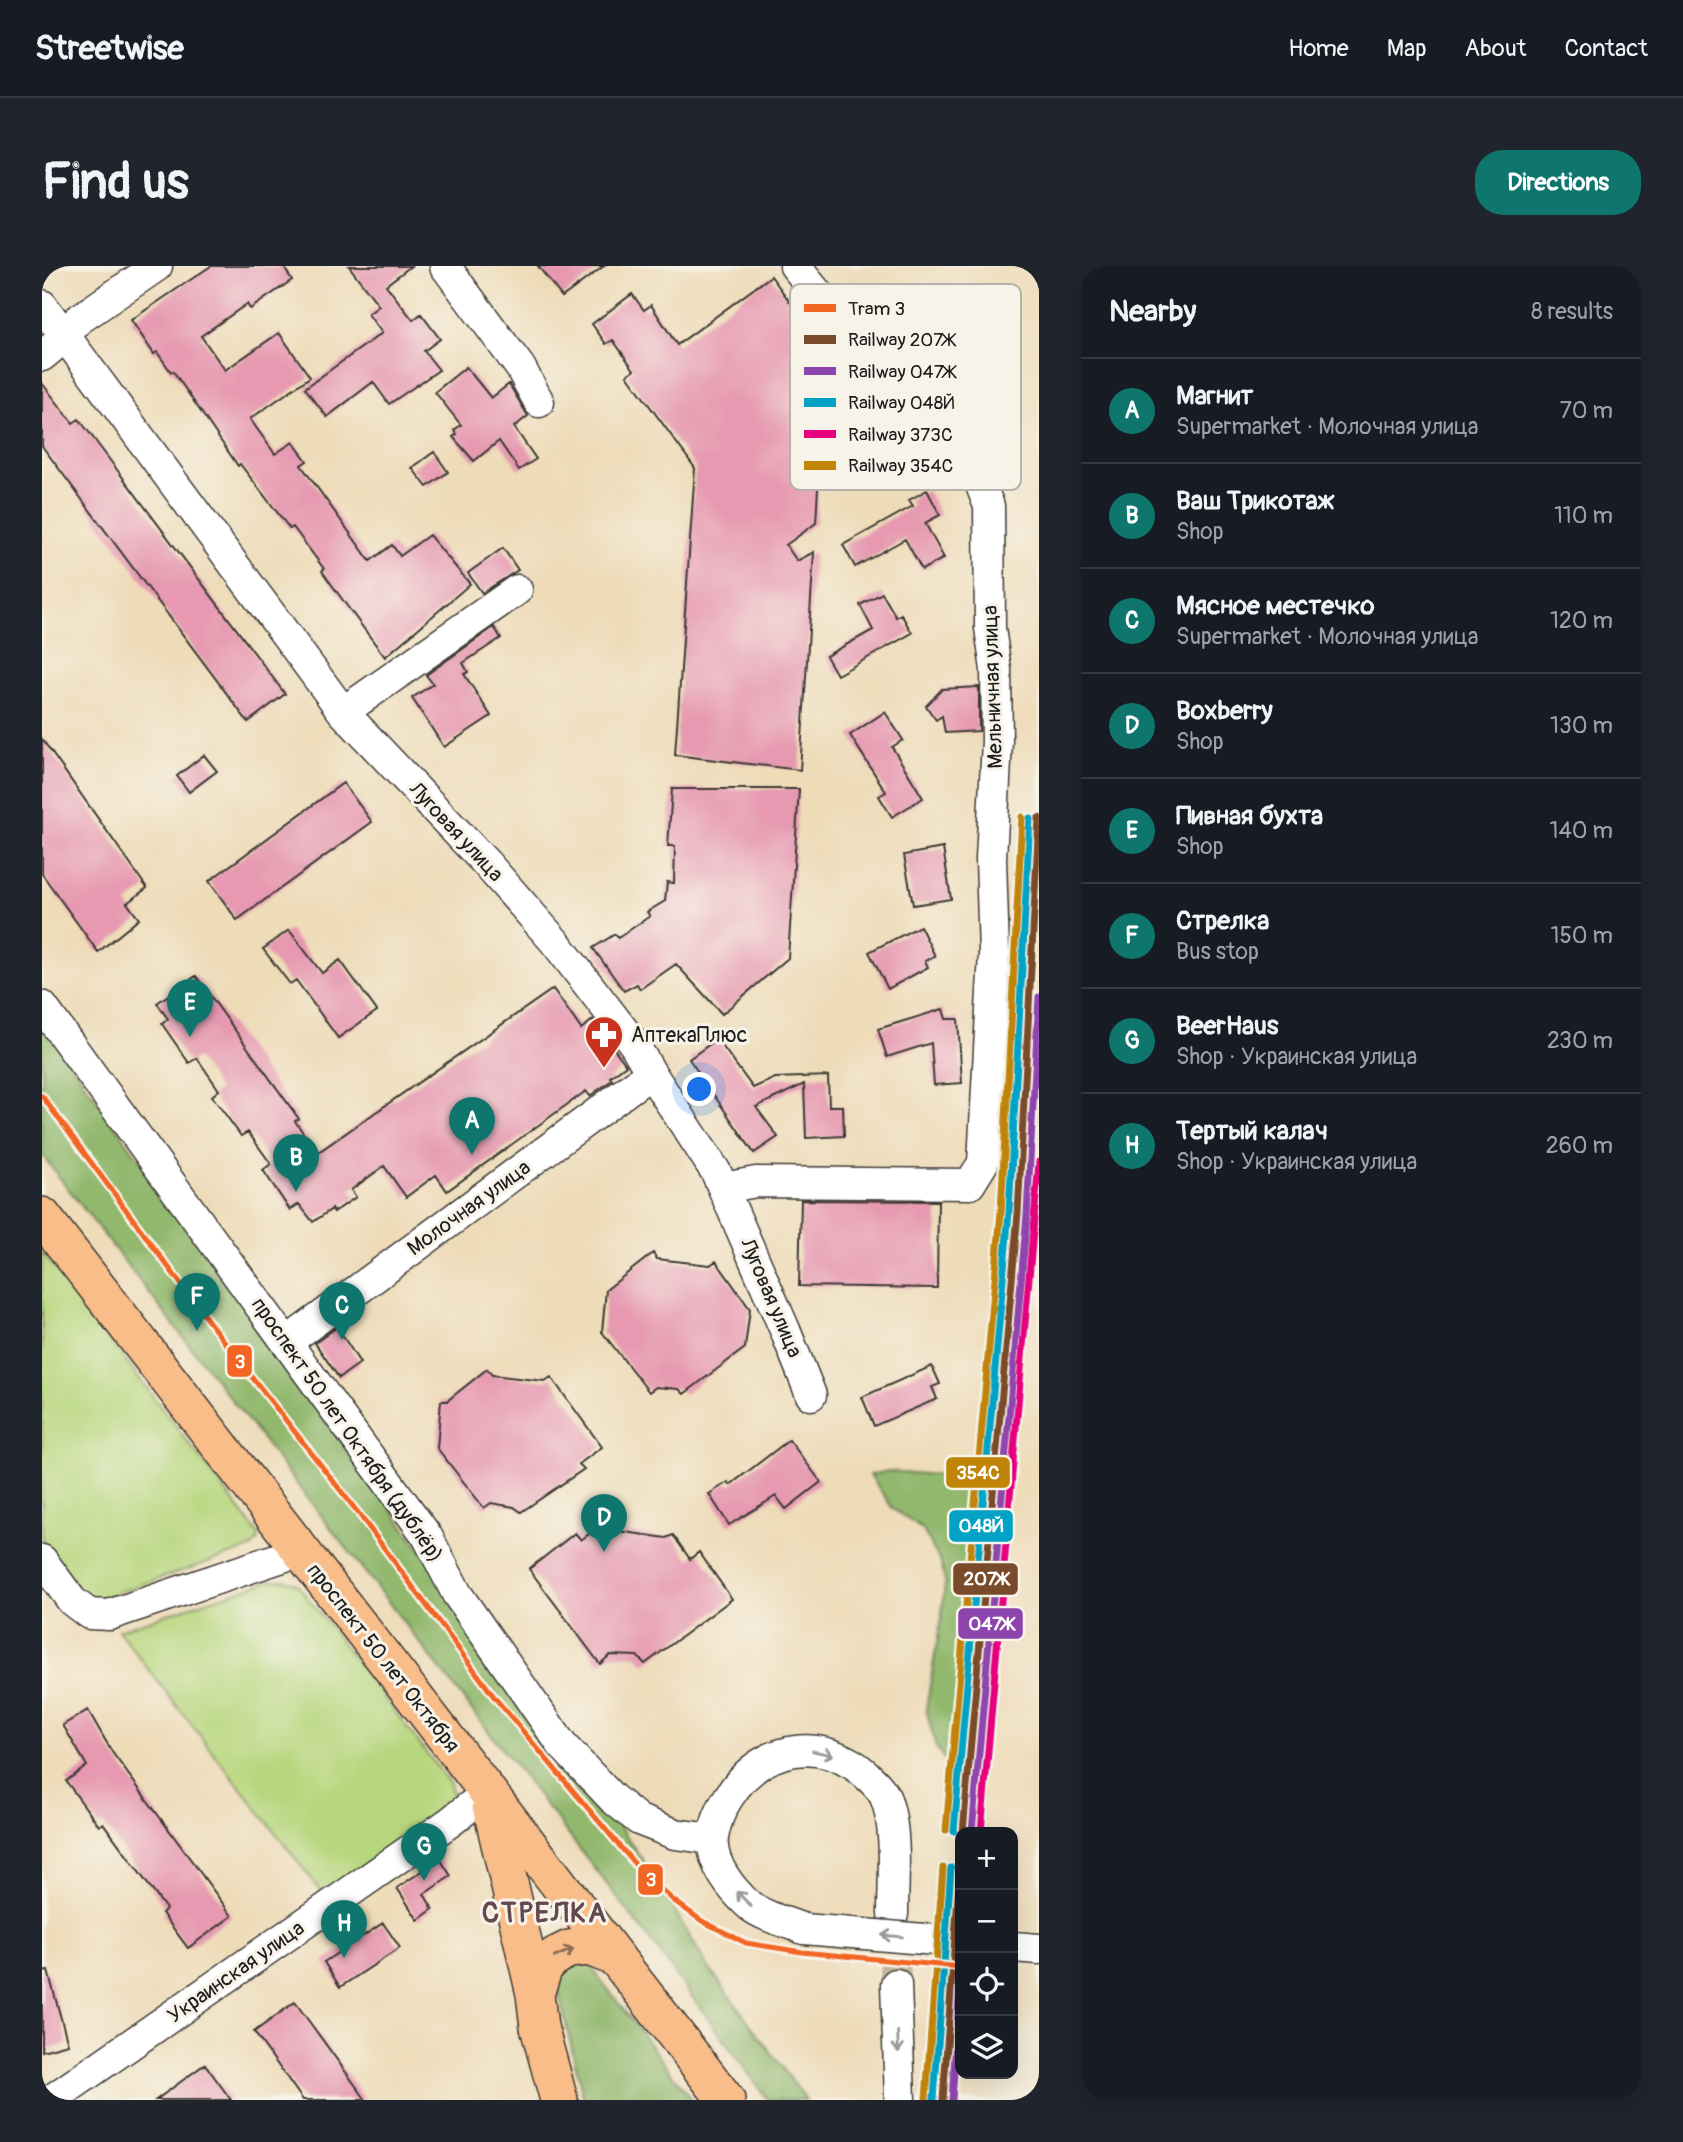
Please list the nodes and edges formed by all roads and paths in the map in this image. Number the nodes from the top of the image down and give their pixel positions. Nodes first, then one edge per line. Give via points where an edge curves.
1 (157, 266) edge
2 (444, 266) edge
3 (795, 266) edge
4 (810, 284) edge
5 (42, 305) edge
6 (65, 337) junction
7 (42, 356) edge
8 (539, 402) dead end
9 (983, 490) edge
10 (517, 590) dead end
11 (343, 712) junction
12 (42, 1006) edge
13 (651, 1073) junction
14 (723, 1188) junction
15 (42, 1216) edge
16 (287, 1342) junction
17 (811, 1395) dead end
18 (300, 1551) junction
19 (42, 1560) edge
20 (488, 1792) junction
21 (712, 1839) junction
22 (893, 1914) tunnel mouth
23 (955, 1942) edge
24 (1018, 1947) edge
25 (1039, 1949) edge
26 (614, 1957) junction
27 (896, 1984) tunnel mouth
28 (535, 1994) junction
29 (51, 2100) edge
30 (559, 2100) edge
31 (726, 2100) edge
32 (900, 2100) edge

1 - 6 street via 78,320
2 - 8 street via 520,367
3 - 4 street, Мельничная улица
5 - 6 street, Луговая улица
6 - 7 street
6 - 11 street, Луговая улица
9 - 14 street, Мельничная улица via 989,506 990,628 998,741 991,859 994,954 983,1163 970,1184 756,1182
10 - 11 street
11 - 13 street, Луговая улица via 556,943
12 - 16 street, проспект 50 лет Октября (дублёр)
13 - 14 street, Луговая улица
13 - 16 street, Молочная улица
14 - 17 street, Луговая улица
15 - 18 main road, проспект 50 лет Октября
16 - 21 street, проспект 50 лет Октября (дублёр) via 427,1536 457,1594 562,1745 612,1798 639,1819 675,1834
18 - 19 street via 109,1615 89,1614 72,1601
18 - 20 main road, проспект 50 лет Октября
20 - 26 main road, проспект 50 лет Октября
20 - 28 main road
20 - 29 street, Украинская улица
21 -> 22 street via 721,1810 737,1784 773,1755 796,1750 842,1758 860,1769 885,1796 892,1835
23 -> 21 street, bridge via 804,1928 752,1908 728,1883
24 - 25 street
28 -> 26 main road via 544,1968 569,1949 589,1947
26 - 31 main road, проспект 50 лет Октября
27 -> 32 street
28 - 30 main road

